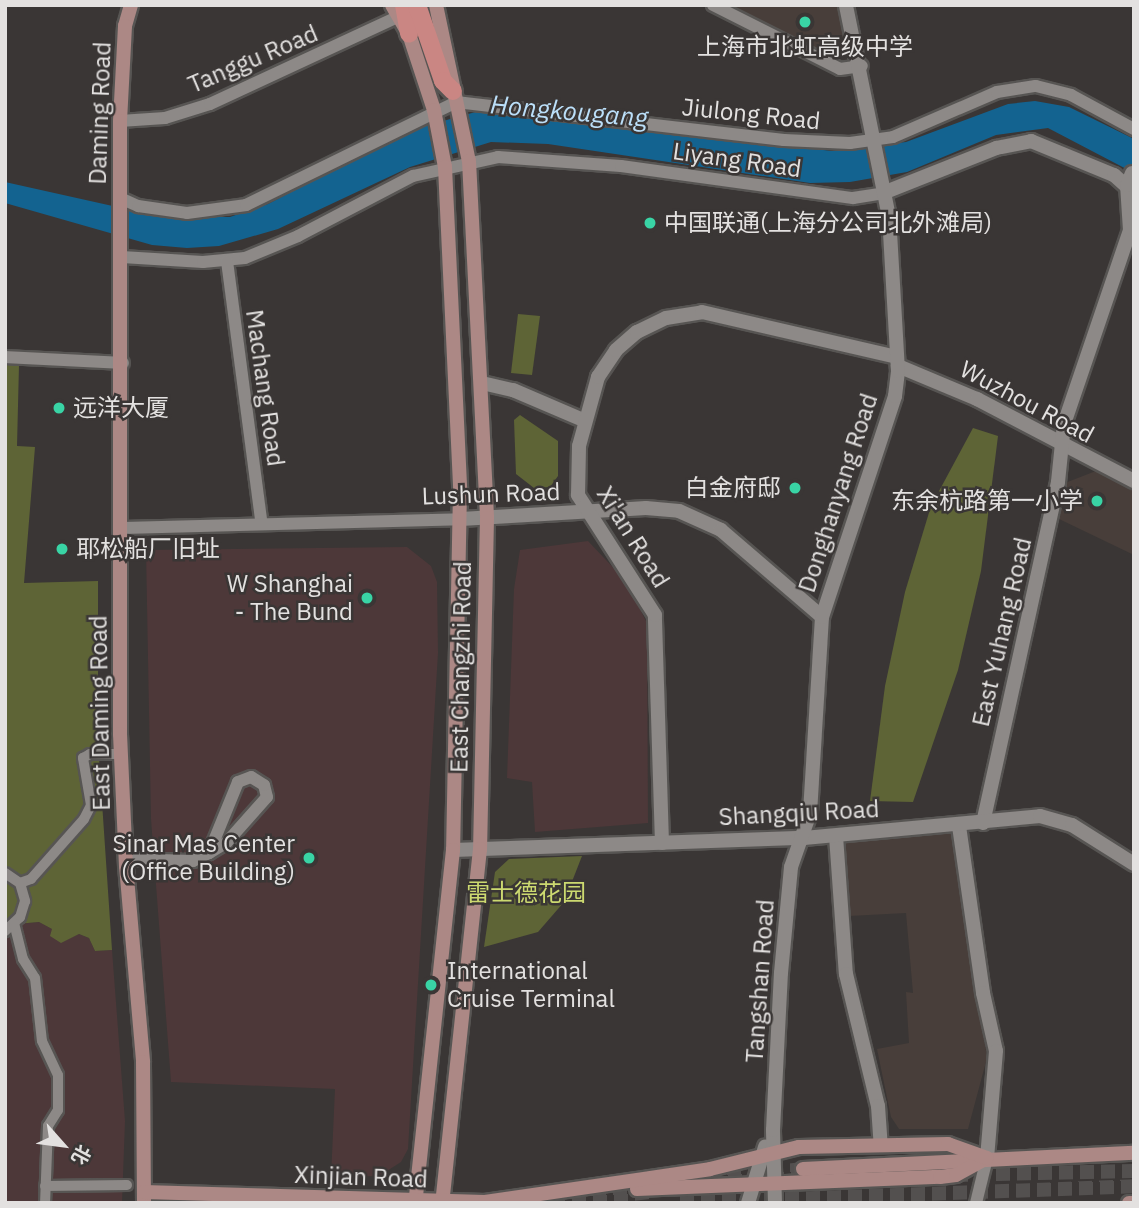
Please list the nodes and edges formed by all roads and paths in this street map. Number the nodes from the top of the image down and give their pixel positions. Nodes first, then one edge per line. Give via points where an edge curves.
1 (131, 5) edge
2 (417, 5) edge
3 (436, 5) edge
4 (713, 5) edge
5 (846, 5) edge
6 (398, 9) edge
7 (409, 34) joint
8 (862, 66) junction
9 (456, 102) junction
10 (435, 116) junction
11 (120, 121) junction
12 (1134, 129) edge
13 (876, 143) junction
14 (469, 158) junction
15 (444, 164) junction
16 (1132, 180) edge
17 (883, 186) junction
18 (121, 209) junction
19 (122, 257) junction
20 (227, 261) junction
21 (5, 357) edge
22 (898, 361) junction
23 (123, 363) junction
24 (482, 383) junction
25 (583, 420) junction
26 (1062, 447) junction
27 (1134, 481) edge
28 (587, 514) junction
29 (487, 518) junction
30 (461, 519) junction
31 (261, 521) junction
32 (123, 528) junction
33 (822, 617) junction
34 (121, 754) junction
35 (983, 822) junction
36 (960, 826) junction
37 (836, 835) junction
38 (804, 838) junction
39 (662, 843) junction
40 (480, 849) junction
41 (453, 850) junction
42 (209, 853) junction
43 (125, 859) junction
44 (1134, 864) edge
45 (5, 873) edge
46 (20, 883) junction
47 (14, 923) junction
48 (5, 931) edge
49 (773, 1130) junction
50 (881, 1145) junction
51 (775, 1152) junction
52 (1134, 1153) edge
53 (760, 1158) junction
54 (987, 1158) junction
55 (803, 1169) tunnel mouth
56 (776, 1182) junction
57 (754, 1183) junction
58 (127, 1185) dead end
59 (45, 1186) junction
60 (576, 1192) junction
61 (144, 1197) edge
62 (415, 1202) edge
63 (442, 1202) edge
64 (45, 1203) edge
65 (748, 1203) edge
66 (775, 1203) edge
67 (976, 1203) edge

1 - 11 main road, Daming Road
2 - 9 main road via 443,81
3 - 9 main road, East Changzhi Road
4 - 8 street via 840,69
5 - 8 street, Donghanyang Road
6 - 7 main road
6 - 11 street, Tanggu Road via 210,104 165,118
7 - 10 main road, East Changzhi Road
8 - 13 street, Donghanyang Road
9 - 10 street, Jiulong Road
9 - 13 street, Jiulong Road via 784,140
9 - 14 main road, East Changzhi Road
10 - 15 main road, East Changzhi Road
10 - 18 street, Jiulong Road via 246,205 187,213 138,206
11 - 18 main road, Daming Road
12 - 13 street, Jiulong Road via 1060,91 1021,87 997,92
13 - 17 street, Donghanyang Road
14 - 15 street, Liyang Road
14 - 17 street, Liyang Road via 576,160 853,198
14 - 24 main road, East Changzhi Road
15 - 20 street, Liyang Road via 394,184 275,246
15 - 30 main road, East Changzhi Road
16 - 17 street, Liyang Road via 1057,149 1022,141
16 - 26 street, East Yuhang Road via 1129,230 1077,377
17 - 22 street, Donghanyang Road
18 - 19 main road, East Daming Road
19 - 20 street, Liyang Road
19 - 23 main road, East Daming Road
20 - 31 street, Machang Road
21 - 23 street
22 - 25 street, Xi'an Road via 721,314 681,314 649,325 616,350 598,377
22 - 26 street, Wuzhou Road
22 - 33 street, Donghanyang Road via 895,396
23 - 32 main road, East Daming Road
24 - 25 street via 513,390
24 - 29 main road, East Changzhi Road
25 - 28 street, Xi'an Road via 576,479
26 - 27 street, Wuzhou Road
26 - 35 street, East Yuhang Road via 1056,495
28 - 29 street, Lushun Road
28 - 33 street, Lushun Road via 646,508 698,517 721,530
28 - 39 street, Xi'an Road via 644,592 655,615
29 - 30 street, Lushun Road
29 - 40 main road, East Changzhi Road
30 - 31 street, Lushun Road
30 - 41 main road, East Changzhi Road
31 - 32 street, Lushun Road
32 - 34 main road, East Daming Road
33 - 38 street, Donghanyang Road via 810,813
34 - 43 main road, East Daming Road
34 - 46 street via 83,758 91,805 88,812 31,878
35 - 36 street, Shangqiu Road
35 - 44 street, Shangqiu Road via 1057,818
36 - 37 street, Shangqiu Road
36 - 54 street via 983,993 996,1051
37 - 38 street, Shangqiu Road
37 - 50 street via 846,974 878,1106
38 - 39 street, Shangqiu Road
38 - 49 street, Tangshan Road via 790,877
39 - 40 street, Shangqiu Road
40 - 41 street, Shangqiu Road
40 - 63 main road, East Changzhi Road
41 - 62 main road, East Changzhi Road
42 - 42 street via 227,842 267,797 264,785 251,777 238,782
42 - 43 street via 193,861
43 - 61 main road, East Daming Road via 143,1062
45 - 46 street
46 - 47 street via 25,901
47 - 48 street
47 - 59 street via 23,959 35,978 41,1041 58,1075 58,1110 48,1126
49 - 51 street, Tangshan Road
49 - 53 street, Tangshan Road
50 - 51 main road, Xinjian Road
50 - 54 main road, Xinjian Road via 948,1144
51 - 53 main road, Xinjian Road
51 - 56 street, Tangshan Road
52 - 54 main road, Xinjian Road
53 - 57 street, Tangshan Road
53 - 60 main road, Xinjian Road
54 - 55 main road
54 - 56 main road, Xinjian Road via 948,1177
54 - 67 street
56 - 57 main road, Xinjian Road
56 - 66 street, Tangshan Road
57 - 60 main road, Xinjian Road
57 - 65 street, Tangshan Road
58 - 59 street
59 - 64 street
60 - 63 main road, Xinjian Road
61 - 62 main road, Xinjian Road
62 - 63 main road, Xinjian Road

